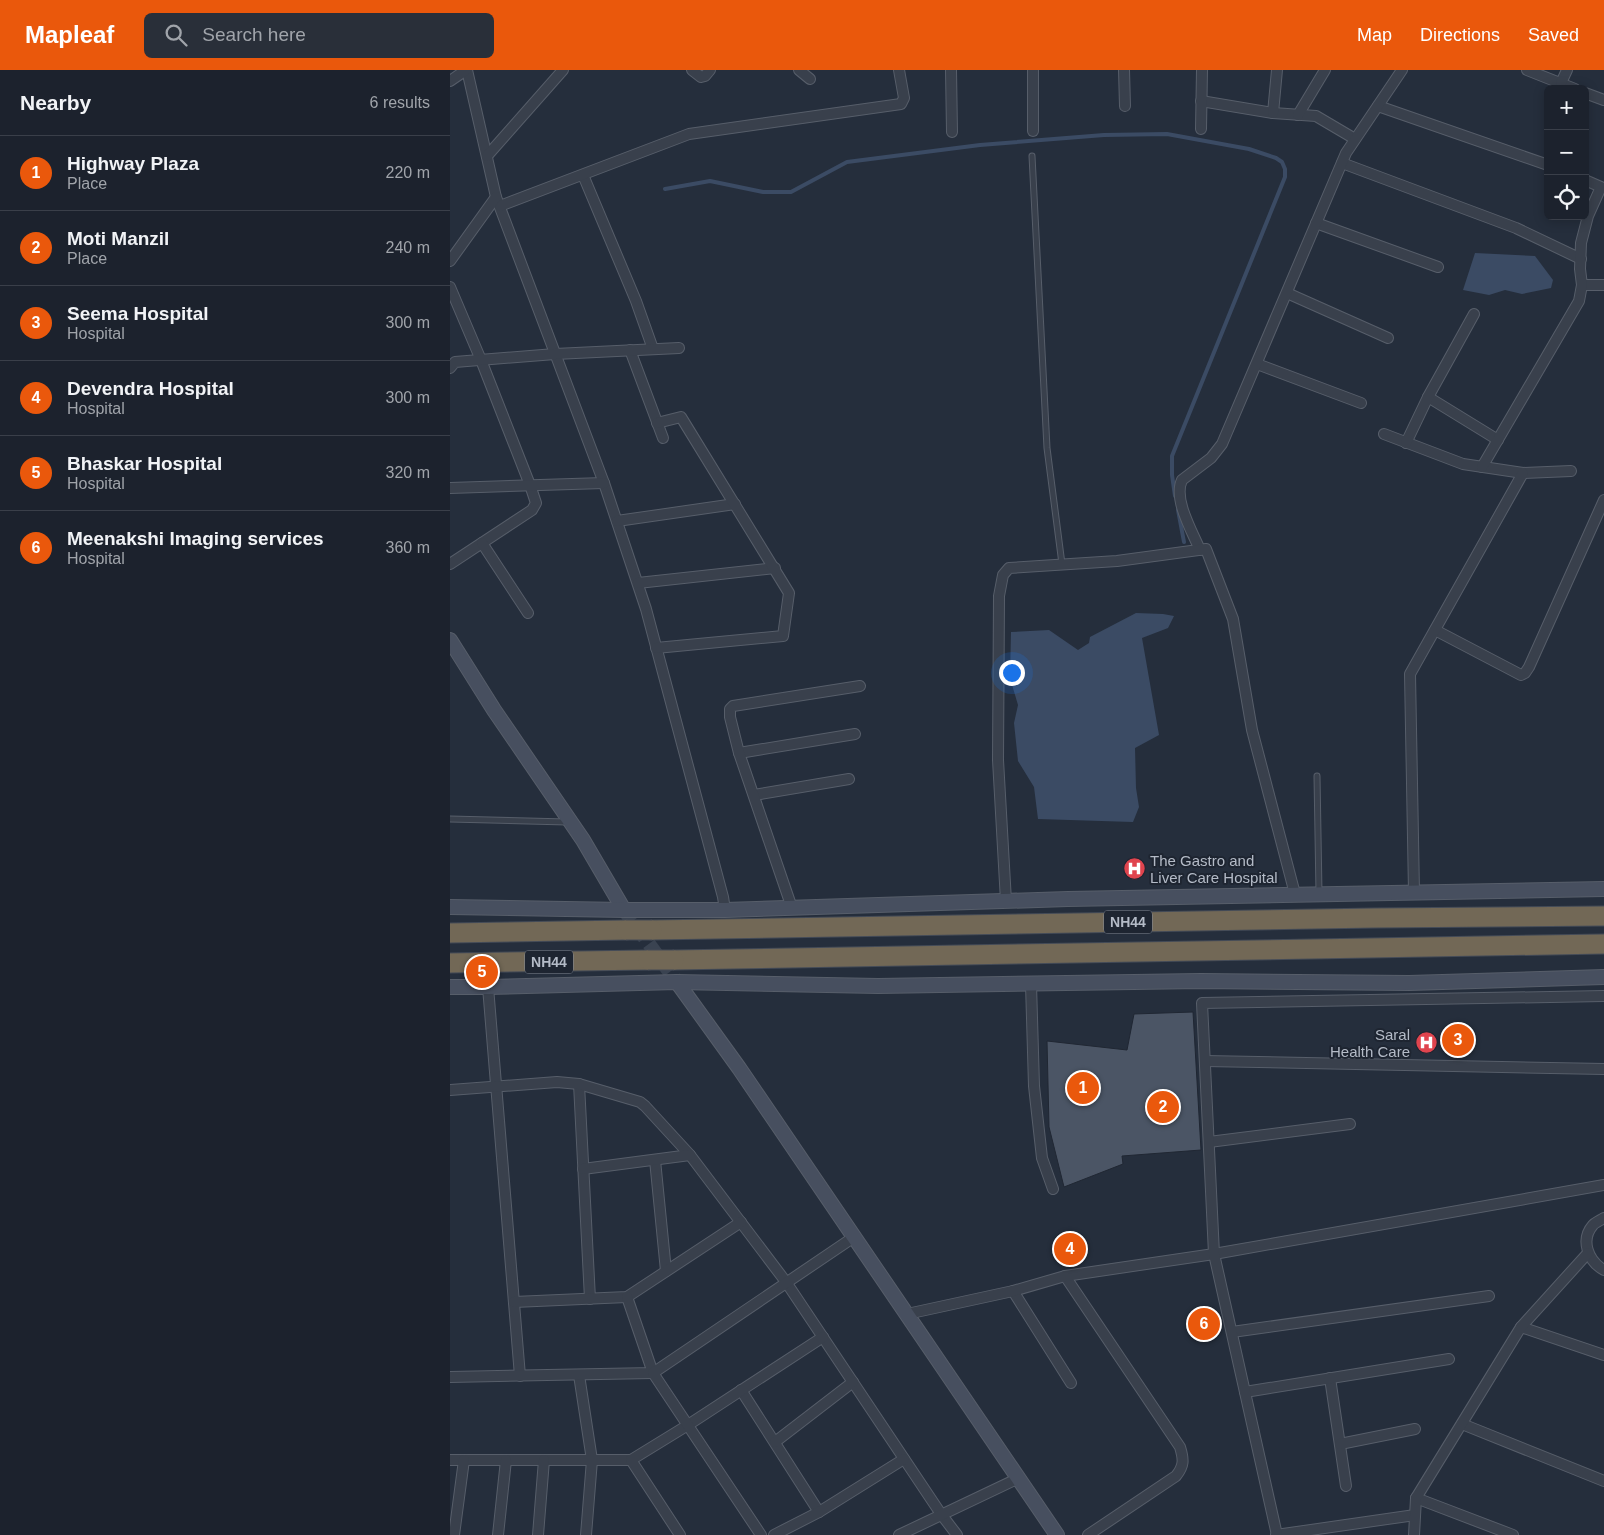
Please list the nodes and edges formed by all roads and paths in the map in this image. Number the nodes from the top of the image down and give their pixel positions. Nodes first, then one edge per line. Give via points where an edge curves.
1 (466, 70) edge
2 (563, 70) edge
3 (692, 70) edge
4 (710, 70) edge
5 (799, 70) edge
6 (899, 70) edge
7 (951, 70) edge
8 (1033, 70) edge
9 (1124, 70) edge
10 (1202, 70) edge
11 (1277, 70) edge
12 (1325, 70) edge
13 (1402, 70) edge
14 (1527, 70) edge
15 (1567, 70) edge
16 (810, 79) dead end
17 (450, 81) edge
18 (1561, 83) junction
19 (1566, 85) edge
20 (1589, 94) edge
21 (1604, 100) edge
22 (1201, 101) junction
23 (1125, 106) dead end
24 (1378, 106) junction
25 (1273, 113) junction
26 (1298, 115) junction
27 (1201, 129) dead end
28 (1033, 131) dead end
29 (952, 132) dead end
30 (1355, 139) junction
31 (487, 156) junction
32 (1032, 156) dead end
33 (1342, 163) junction
34 (1544, 164) edge
35 (583, 175) junction
36 (1589, 182) edge
37 (498, 202) junction
38 (1589, 214) edge
39 (1587, 220) edge
40 (1316, 223) junction
41 (451, 255) edge
42 (1580, 259) junction
43 (1438, 267) dead end
44 (1582, 285) junction
45 (1604, 285) edge
46 (450, 286) edge
47 (1287, 294) junction
48 (1474, 314) dead end
49 (1388, 338) dead end
50 (679, 348) dead end
51 (653, 349) junction
52 (630, 350) junction
53 (555, 354) junction
54 (481, 360) junction
55 (452, 364) edge
56 (1257, 364) junction
57 (1428, 397) junction
58 (1361, 403) dead end
59 (657, 423) junction
60 (1384, 434) dead end
61 (662, 438) dead end
62 (1498, 440) junction
63 (1406, 443) junction
64 (1482, 467) junction
65 (1570, 471) dead end
66 (1523, 473) junction
67 (604, 483) junction
68 (530, 485) junction
69 (450, 488) edge
70 (1604, 500) edge
71 (735, 504) junction
72 (617, 521) junction
73 (482, 543) junction
74 (1200, 550) junction
75 (450, 564) edge
76 (1062, 565) junction
77 (775, 568) junction
78 (638, 584) junction
79 (528, 613) dead end
80 (1435, 630) junction
81 (450, 640) edge
82 (656, 648) junction
83 (860, 686) dead end
84 (854, 734) dead end
85 (739, 753) junction
86 (1316, 776) dead end
87 (849, 779) dead end
88 (754, 796) junction
89 (450, 819) edge
90 (570, 822) junction
91 (1604, 889) edge
92 (1414, 892) junction
93 (1295, 894) junction
94 (1319, 894) junction
95 (1006, 901) junction
96 (450, 907) edge
97 (792, 908) junction
98 (624, 910) junction
99 (725, 910) junction
100 (1604, 916) edge
101 (450, 933) edge
102 (1604, 944) edge
103 (450, 963) edge
104 (1604, 977) edge
105 (676, 982) junction
106 (1031, 984) junction
107 (450, 987) edge
108 (488, 987) junction
109 (1604, 996) edge
110 (1205, 1061) junction
111 (1604, 1069) edge
112 (579, 1084) junction
113 (496, 1087) junction
114 (450, 1090) edge
115 (1350, 1124) dead end
116 (1209, 1142) junction
117 (690, 1155) junction
118 (655, 1160) junction
119 (583, 1169) junction
120 (1604, 1185) edge
121 (1052, 1188) dead end
122 (1604, 1218) edge
123 (741, 1222) junction
124 (854, 1237) junction
125 (1588, 1253) junction
126 (1214, 1254) junction
127 (1604, 1270) edge
128 (666, 1271) junction
129 (1066, 1276) junction
130 (786, 1282) junction
131 (1013, 1291) junction
132 (1489, 1296) dead end
133 (627, 1297) junction
134 (590, 1299) junction
135 (514, 1302) junction
136 (907, 1314) junction
137 (1521, 1326) junction
138 (1232, 1332) junction
139 (822, 1337) junction
140 (1604, 1355) edge
141 (1449, 1359) dead end
142 (653, 1373) junction
143 (579, 1375) junction
144 (520, 1376) junction
145 (450, 1377) edge
146 (1330, 1378) junction
147 (853, 1382) junction
148 (1071, 1383) dead end
149 (741, 1390) junction
150 (1245, 1392) junction
151 (1462, 1424) junction
152 (688, 1425) junction
153 (1415, 1429) dead end
154 (775, 1442) junction
155 (1340, 1444) junction
156 (450, 1460) edge
157 (464, 1460) junction
158 (506, 1460) junction
159 (544, 1460) junction
160 (592, 1460) junction
161 (631, 1460) junction
162 (904, 1460) junction
163 (1019, 1478) junction
164 (1604, 1481) edge
165 (1346, 1486) dead end
166 (1416, 1498) junction
167 (454, 1506) edge
168 (819, 1512) junction
169 (941, 1514) junction
170 (1415, 1515) junction
171 (1051, 1532) edge
172 (454, 1535) edge
173 (498, 1535) edge
174 (538, 1535) edge
175 (586, 1535) edge
176 (680, 1535) edge
177 (761, 1535) edge
178 (774, 1535) edge
179 (899, 1535) edge
180 (957, 1535) edge
181 (1088, 1535) edge
182 (1276, 1535) edge
183 (1414, 1535) edge
184 (1513, 1535) edge

1 - 17 street
1 - 31 street
2 - 31 street
3 - 4 street via 701,77
5 - 16 street
6 - 35 street via 904,98 901,104 689,134
7 - 29 street
8 - 28 street
9 - 23 street
10 - 22 street
11 - 25 street
12 - 26 street
13 - 24 street
14 - 18 street
15 - 18 street
18 - 19 street
20 - 21 street
22 - 25 street
22 - 27 street
24 - 30 street
24 - 34 street
25 - 26 street
26 - 30 street via 1316,116
30 - 33 street
31 - 37 street
32 - 76 lane via 1047,448
33 - 40 street
33 - 42 street via 1516,228
35 - 37 street
35 - 51 street
36 - 38 street via 1601,187
37 - 41 street
37 - 53 street
39 - 42 street
40 - 43 street
40 - 47 street
42 - 44 street
44 - 45 street
44 - 62 street via 1579,301
46 - 54 street
47 - 49 street
47 - 56 street
48 - 57 street
50 - 51 street
51 - 52 street
52 - 53 street
52 - 59 street
53 - 54 street
53 - 67 street
54 - 55 street
54 - 68 street
56 - 58 street
56 - 74 street via 1222,444 1180,485 1180,501
57 - 62 street
57 - 63 street
59 - 61 street
59 - 71 street via 681,417
60 - 63 street
62 - 64 street
63 - 64 street via 1463,464
64 - 66 street
65 - 66 street
66 - 80 street
67 - 68 street
67 - 72 street
68 - 69 street
68 - 73 street via 534,508
70 - 80 street via 1525,673 1520,675
71 - 72 street
71 - 77 street
72 - 78 street
73 - 75 street
73 - 79 street
74 - 76 street
74 - 93 street via 1206,549 1233,619 1252,730
76 - 95 street via 1009,568 1003,575 999,596 998,760
77 - 78 street
77 - 82 street via 789,593 783,636
78 - 82 street
80 - 92 street via 1410,674
81 - 90 street
82 - 99 street
83 - 85 street via 733,706 730,717
84 - 85 street
85 - 88 street
86 - 94 lane
87 - 88 street
88 - 97 street
89 - 90 lane
90 - 98 street
91 - 92 street
92 - 94 street
93 - 94 street
93 - 95 street
95 - 97 street
96 - 98 street
97 - 99 street
98 - 99 street
100 - 101 highway, NH44, bridge
102 - 103 highway, NH44, bridge
104 - 106 street via 1409,984 1201,981
105 - 106 street via 878,986
105 - 108 street
105 - 124 street
106 - 121 street via 1034,1086 1042,1158
107 - 108 street
108 - 113 street
109 - 110 street via 1202,1004
110 - 111 street
110 - 116 street
112 - 113 street via 557,1082
112 - 117 street via 640,1102
112 - 119 street
113 - 114 street
113 - 135 street
115 - 116 street
116 - 126 street
117 - 118 street
117 - 123 street
118 - 119 street
118 - 128 street
119 - 134 street
120 - 126 street
122 - 125 street via 1594,1224 1587,1237
123 - 128 street
123 - 130 street
124 - 130 street
124 - 136 street
125 - 127 street
125 - 137 street
126 - 129 street
126 - 138 street
128 - 133 street
129 - 131 street
129 - 181 street via 1180,1447 1184,1459 1176,1476
130 - 139 street
130 - 142 street
131 - 136 street
131 - 148 street
132 - 138 street
133 - 134 street
133 - 142 street
134 - 135 street
135 - 144 street
136 - 163 street
137 - 140 street
137 - 151 street
138 - 150 street
139 - 147 street
139 - 149 street
141 - 146 street
142 - 143 street
142 - 152 street
143 - 144 street
143 - 160 street
144 - 145 street
146 - 150 street
146 - 155 street
147 - 154 street
147 - 162 street
149 - 152 street
149 - 154 street
150 - 182 street
151 - 164 street
151 - 166 street
152 - 161 street
152 - 177 street
153 - 155 street
154 - 168 street
155 - 165 street
156 - 157 street
157 - 158 street
157 - 167 street
158 - 159 street
158 - 173 street
159 - 160 street
159 - 174 street
160 - 161 street
160 - 175 street
161 - 176 street
162 - 168 street
162 - 169 street
163 - 169 street
163 - 171 street
166 - 170 street
166 - 184 street
167 - 172 street
168 - 178 street
169 - 179 street
169 - 180 street
170 - 182 street
170 - 183 street

